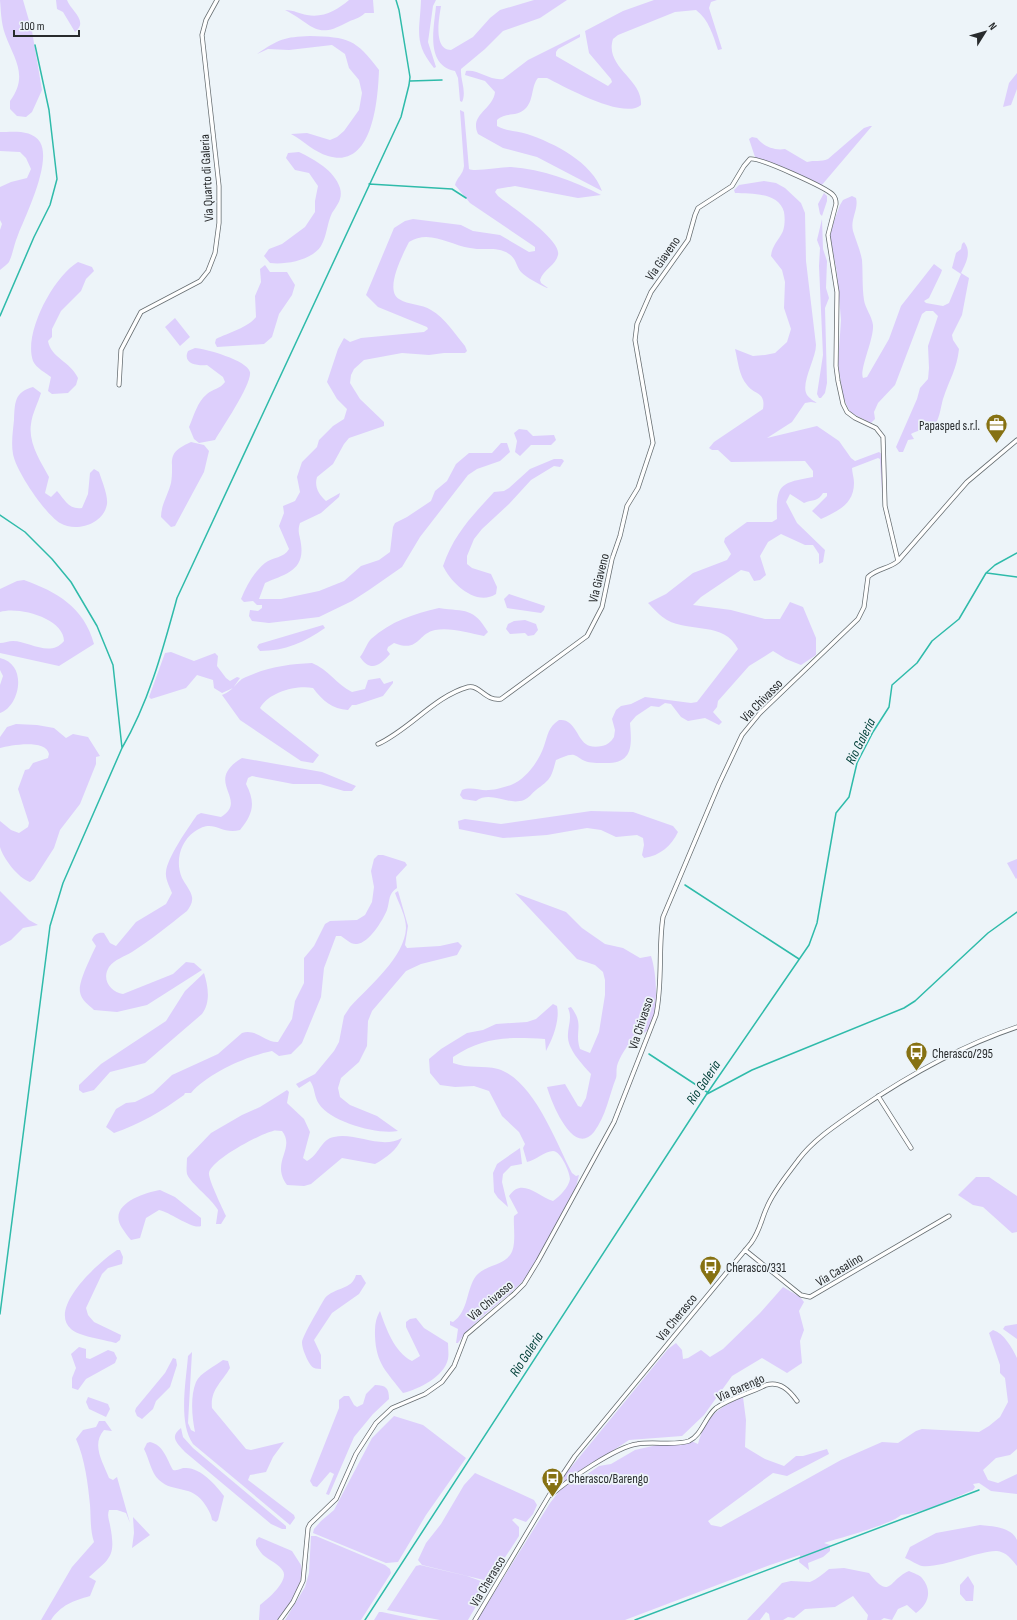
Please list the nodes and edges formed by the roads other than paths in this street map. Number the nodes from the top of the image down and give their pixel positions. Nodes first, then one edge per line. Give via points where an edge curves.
1 (217, 0) edge
2 (119, 385) dead end
3 (1017, 440) edge
4 (898, 561) junction
5 (378, 744) dead end
6 (1017, 1027) edge
7 (878, 1096) junction
8 (911, 1148) dead end
9 (949, 1216) dead end
10 (745, 1250) junction
11 (797, 1401) dead end
12 (548, 1497) junction
13 (280, 1620) edge
14 (475, 1620) edge

1 - 2 street, Via Quarto di Galeria via 206,20 202,35 218,186 219,223 215,253 208,271 200,281 141,312 121,350
3 - 4 street, Via Chivasso via 967,482
4 - 5 street, Via Giaveno via 885,506 883,437 876,428 848,412 841,399 836,366 837,292 828,235 836,199 828,191 758,159 750,159 732,186 698,208 688,240 655,284 638,324 635,340 653,443 638,488 627,506 603,603 589,634 501,699 493,700 475,688 467,688 444,699
4 - 13 street, Via Chivasso via 893,566 876,570 868,577 864,607 858,619 760,713 742,735 663,917 660,932 660,997 656,1014 614,1122 597,1155 524,1284 466,1335 447,1378 425,1394 392,1408 370,1430 347,1471 336,1499 308,1528 303,1581 293,1602
6 - 7 street, Via Cherasco via 934,1062
7 - 8 street
7 - 10 street, Via Cherasco via 826,1132 800,1158 770,1200 759,1232
9 - 10 street, Via Casalino via 810,1297 801,1295
10 - 12 street, Via Cherasco via 575,1456
11 - 12 street, Via Barengo via 781,1385 766,1385 718,1407 689,1441 646,1442 628,1447 569,1479
12 - 14 street, Via Cherasco

